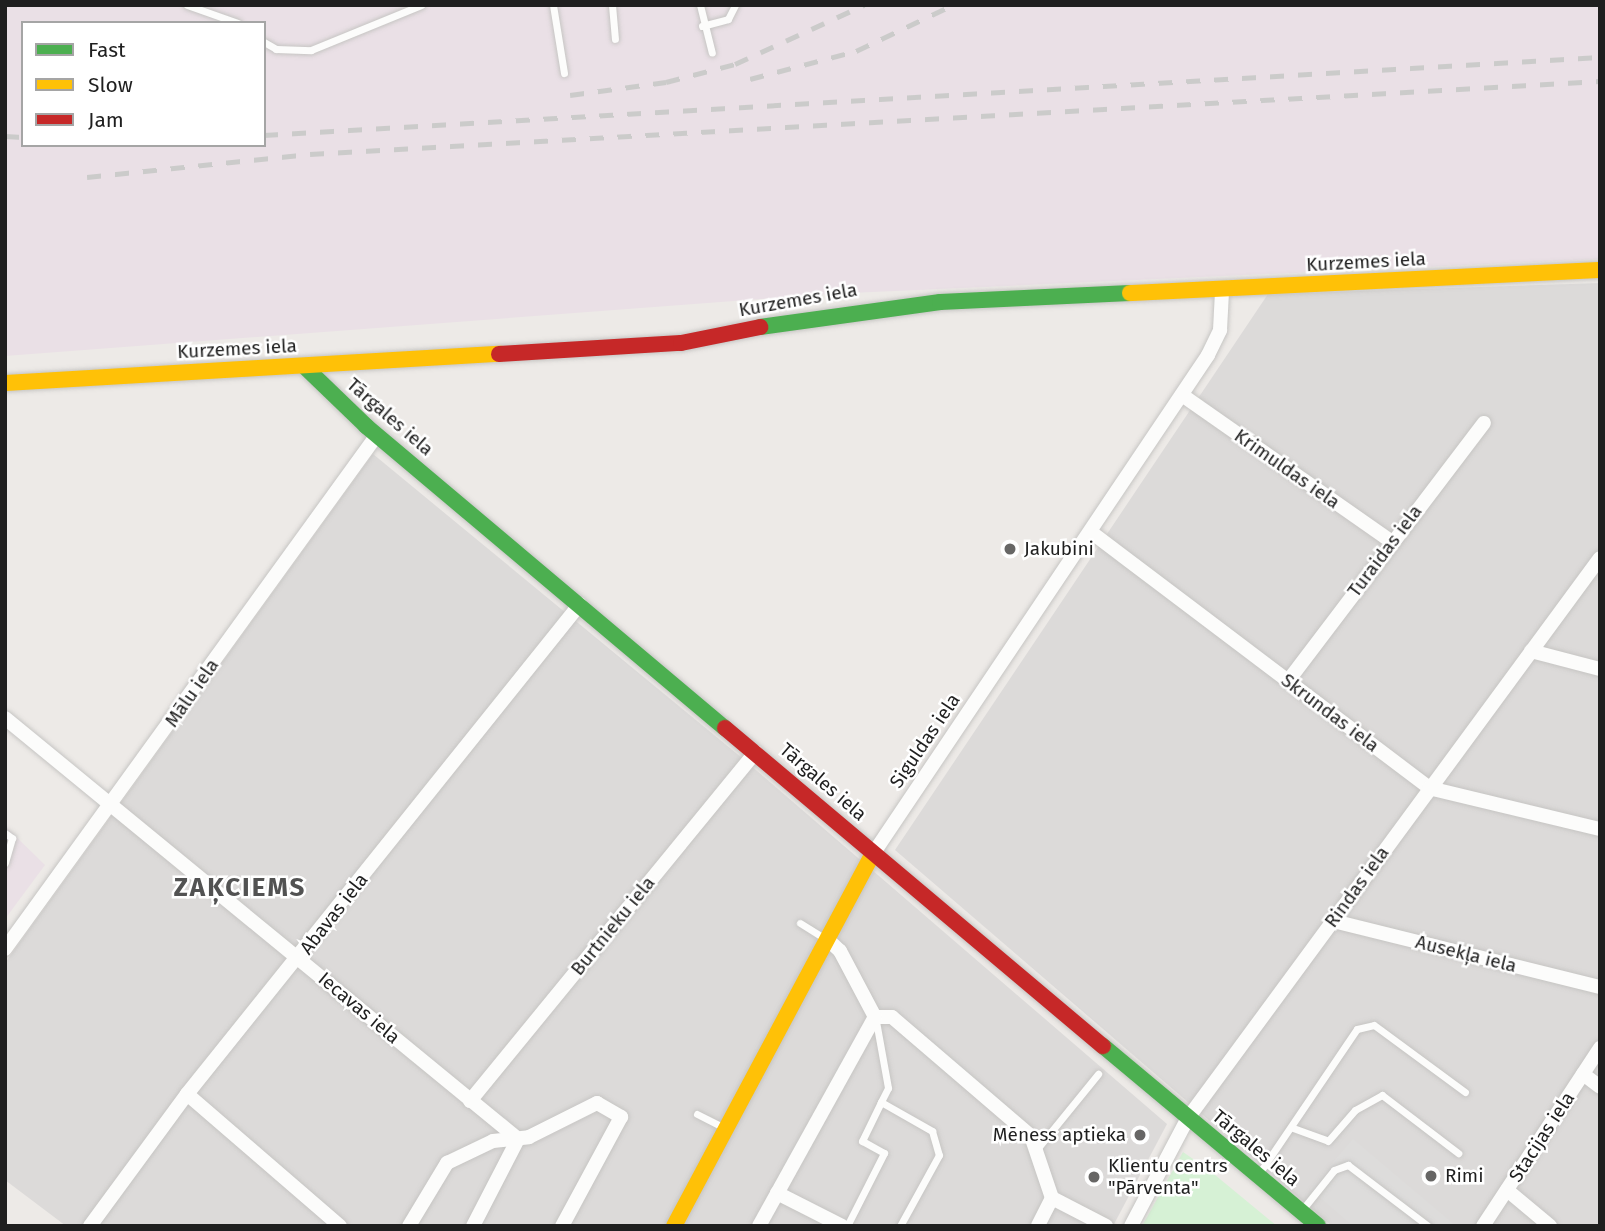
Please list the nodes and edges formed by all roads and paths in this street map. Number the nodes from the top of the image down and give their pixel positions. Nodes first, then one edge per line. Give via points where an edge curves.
1 (187, 5) edge
2 (421, 5) edge
3 (552, 5) edge
4 (612, 5) edge
5 (699, 5) edge
6 (735, 5) edge
7 (232, 21) edge
8 (702, 26) junction
9 (615, 39) dead end
10 (266, 43) edge
11 (712, 54) dead end
12 (564, 73) dead end
13 (1600, 270) edge
14 (1222, 292) junction
15 (305, 367) junction
16 (5, 383) edge
17 (1182, 395) junction
18 (1484, 423) dead end
19 (377, 435) junction
20 (1091, 532) junction
21 (1392, 542) junction
22 (1600, 558) edge
23 (580, 604) junction
24 (1531, 651) junction
25 (1600, 669) edge
26 (1288, 681) junction
27 (5, 718) edge
28 (756, 752) junction
29 (1429, 788) junction
30 (114, 802) junction
31 (1600, 829) edge
32 (5, 833) edge
33 (873, 853) junction
34 (5, 863) edge
35 (1333, 921) junction
36 (800, 923) dead end
37 (827, 939) junction
38 (5, 949) edge
39 (300, 958) junction
40 (1600, 987) edge
41 (875, 1017) junction
42 (1600, 1048) edge
43 (1098, 1074) dead end
44 (1583, 1074) junction
45 (1600, 1087) edge
46 (1465, 1092) dead end
47 (187, 1094) junction
48 (470, 1101) junction
49 (881, 1102) junction
50 (697, 1114) dead end
51 (1188, 1118) junction
52 (1293, 1128) junction
53 (727, 1129) junction
54 (518, 1139) junction
55 (1037, 1149) junction
56 (1458, 1153) dead end
57 (1257, 1176) junction
58 (1507, 1190) junction
59 (777, 1193) junction
60 (1052, 1198) junction
61 (1300, 1211) junction
62 (90, 1226) edge
63 (340, 1226) edge
64 (409, 1226) edge
65 (473, 1226) edge
66 (562, 1226) edge
67 (674, 1226) edge
68 (759, 1226) edge
69 (844, 1226) edge
70 (900, 1226) edge
71 (1038, 1226) edge
72 (1106, 1226) edge
73 (1131, 1226) edge
74 (1318, 1226) edge
75 (1428, 1226) edge
76 (1483, 1226) edge
77 (1550, 1226) edge

1 - 7 lane
2 - 10 lane via 312,50 276,49
3 - 12 lane
4 - 9 lane
5 - 8 lane
6 - 8 lane via 728,19
8 - 11 lane
13 - 14 main road, Kurzemes iela
14 - 15 main road, Kurzemes iela via 927,303 810,316 681,342
14 - 17 street, Siguldas iela via 1220,330
15 - 16 main road, Kurzemes iela
15 - 19 main road, Tārgales iela
17 - 20 street, Siguldas iela
17 - 21 street, Krimuldas iela
18 - 21 street, Turaidas iela
19 - 23 main road, Tārgales iela
19 - 30 street, Mālu iela
20 - 26 street, Skrundas iela
20 - 33 street, Siguldas iela
21 - 26 street, Turaidas iela
22 - 24 street, Rindas iela
23 - 28 main road, Tārgales iela
23 - 39 street, Abavas iela
24 - 25 street
24 - 29 street, Rindas iela
26 - 29 street, Skrundas iela
27 - 30 street, Iecavas iela
28 - 33 main road, Tārgales iela
28 - 48 street, Burtnieku iela
29 - 31 street, Skrundas iela
29 - 35 street, Rindas iela
30 - 38 street, Mālu iela
30 - 39 street, Iecavas iela
32 - 34 lane via 12,838
33 - 37 main road, Siguldas iela
33 - 51 main road, Tārgales iela
35 - 40 street, Ausekļa iela
35 - 51 street, Rindas iela
36 - 37 lane
37 - 41 street via 840,951
37 - 53 main road, Siguldas iela
39 - 47 street, Abavas iela
39 - 48 street, Iecavas iela
41 - 49 lane via 888,1088
41 - 55 street via 892,1017 1031,1136
41 - 59 street
42 - 44 street, Stacijas iela
43 - 55 lane
44 - 45 street
44 - 58 street, Stacijas iela
46 - 52 lane via 1374,1025 1357,1029
47 - 62 street, Abavas iela
47 - 63 street
48 - 54 street, Iecavas iela
49 - 69 lane via 862,1141 884,1153
49 - 70 lane via 932,1130 939,1155
50 - 53 lane
51 - 57 main road, Tārgales iela
51 - 73 street, Rindas iela
52 - 56 lane via 1328,1141 1355,1110 1381,1095
52 - 57 lane
53 - 67 main road, Siguldas iela
54 - 64 street via 493,1141 447,1163
54 - 65 street
54 - 66 street via 583,1105 597,1103 621,1117
55 - 60 street
57 - 61 main road, Tārgales iela
58 - 76 street, Stacijas iela
58 - 77 street
59 - 68 street
59 - 69 street
60 - 71 street
60 - 72 street
61 - 74 main road, Tārgales iela
61 - 75 lane via 1334,1170 1348,1165

